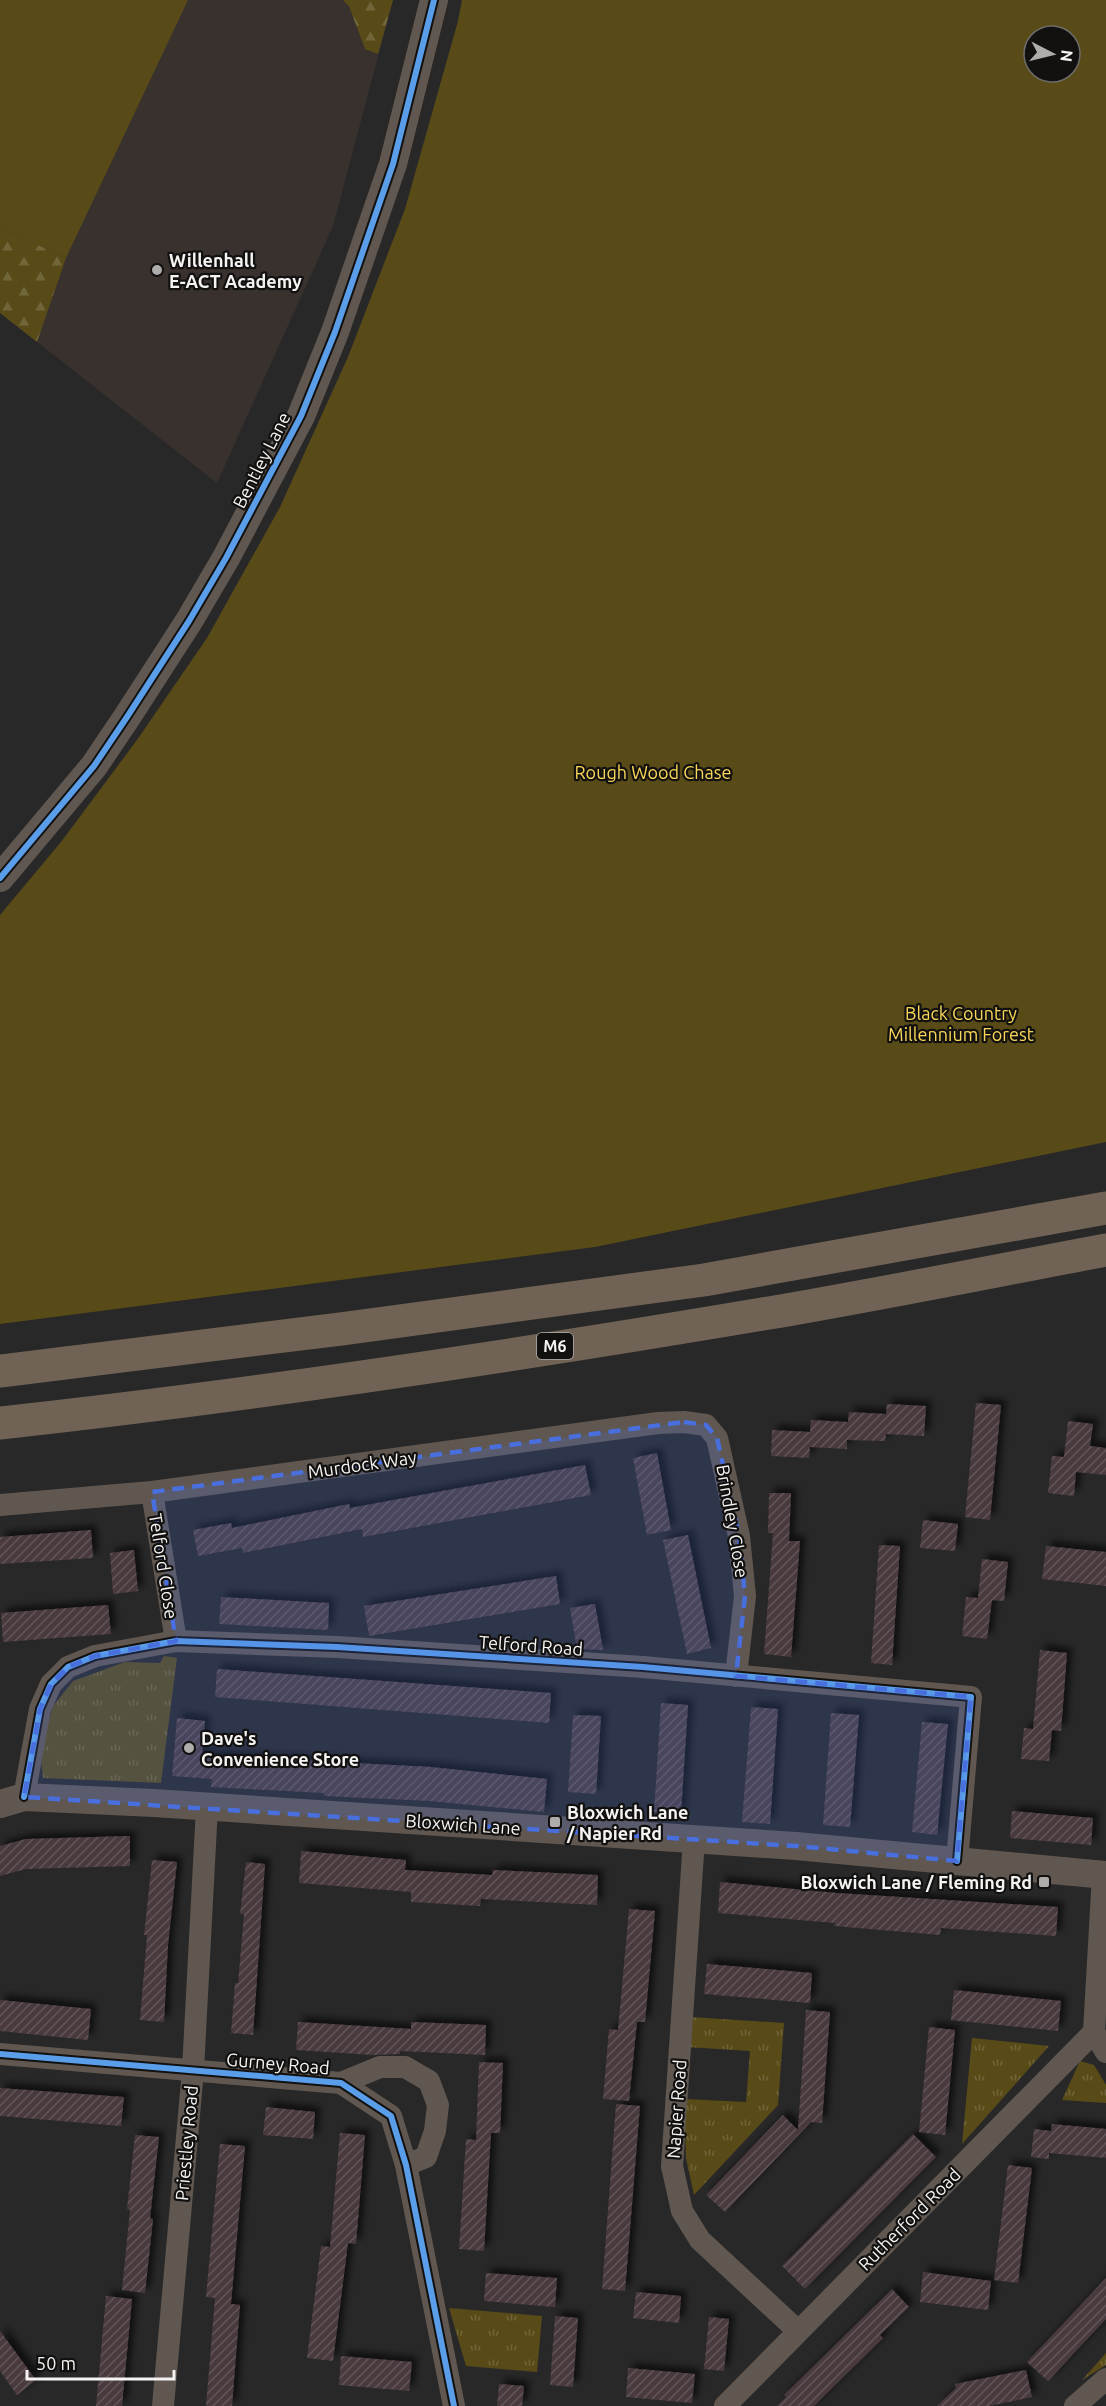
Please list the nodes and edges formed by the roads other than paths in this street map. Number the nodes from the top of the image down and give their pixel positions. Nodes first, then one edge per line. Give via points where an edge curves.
1 (434, 0) edge
2 (0, 878) edge
3 (1106, 1208) edge
4 (1106, 1250) edge
5 (0, 1371) edge
6 (0, 1423) edge
7 (717, 1438) joint
8 (152, 1492) junction
9 (0, 1505) edge
10 (176, 1641) junction
11 (736, 1676) junction
12 (12, 1801) edge
13 (207, 1807) junction
14 (694, 1839) junction
15 (957, 1861) junction
16 (1104, 1875) edge
17 (1094, 2032) junction
18 (1106, 2052) edge
19 (0, 2054) edge
20 (193, 2070) junction
21 (341, 2083) junction
22 (406, 2165) junction
23 (798, 2331) junction
24 (1106, 2379) edge
25 (163, 2406) edge
26 (454, 2406) edge
27 (725, 2406) edge
28 (1075, 2406) edge

1 - 2 street, Bentley Lane via 393,164 335,332 301,416 226,558 127,717 94,766
3 - 5 highway via 704,1280
4 - 6 highway, M6 via 769,1313 135,1408
7 - 8 street, Murdock Way via 706,1425 658,1424
7 - 11 street, Brindley Close via 739,1536 745,1596
8 - 9 street, Murdock Way
8 - 10 street, Telford Close
10 - 11 street, Telford Road via 337,1647
10 - 12 street, Telford Road via 95,1656 68,1667 51,1684 40,1709
11 - 15 street, Telford Road via 971,1697
12 - 13 street, Bloxwich Lane
13 - 14 street, Bloxwich Lane
13 - 20 street, Priestley Road
14 - 15 street, Bloxwich Lane
14 - 23 street, Napier Road via 672,2166 682,2211 700,2240
15 - 16 street, Bloxwich Lane
16 - 17 street
17 - 18 street
17 - 23 street, Rutherford Road
19 - 20 street, Gurney Road
20 - 21 street, Gurney Road
20 - 25 street, Priestley Road
21 - 22 street, Gurney Road via 391,2115
21 - 22 street, Gurney Road via 380,2067 405,2067 429,2081 438,2105 435,2131 426,2157
22 - 26 street, Gurney Road
23 - 27 street, Rutherford Road
24 - 28 street

